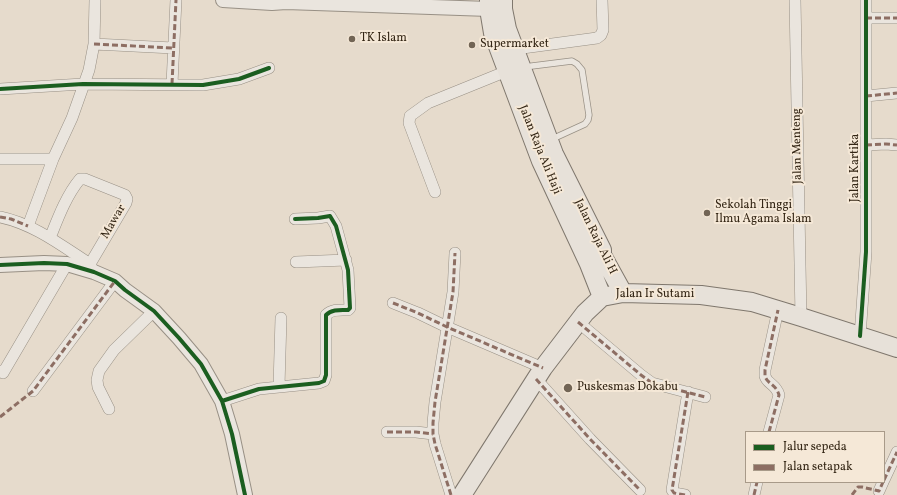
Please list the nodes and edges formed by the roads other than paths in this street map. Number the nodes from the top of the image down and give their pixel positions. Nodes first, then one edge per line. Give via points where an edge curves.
1 (95, 0) edge
2 (176, 0) edge
3 (223, 0) edge
4 (602, 0) edge
5 (795, 0) edge
6 (866, 0) edge
7 (273, 1) edge
8 (494, 3) edge
9 (866, 18) junction
10 (897, 18) edge
11 (94, 44) junction
12 (173, 48) junction
13 (515, 49) junction
14 (269, 68) dead end
15 (514, 69) junction
16 (84, 84) junction
17 (172, 84) junction
18 (0, 89) edge
19 (897, 93) edge
20 (866, 96) junction
21 (549, 141) junction
22 (866, 145) junction
23 (897, 145) edge
24 (0, 159) edge
25 (53, 159) junction
26 (435, 192) dead end
27 (0, 217) edge
28 (295, 219) dead end
29 (28, 226) junction
30 (50, 238) junction
31 (454, 254) dead end
32 (346, 260) junction
33 (296, 262) dead end
34 (66, 264) junction
35 (0, 265) edge
36 (92, 268) junction
37 (116, 281) junction
38 (623, 293) junction
39 (602, 297) junction
40 (393, 303) dead end
41 (778, 310) junction
42 (154, 311) junction
43 (801, 316) junction
44 (281, 318) dead end
45 (578, 322) junction
46 (447, 327) junction
47 (860, 336) junction
48 (897, 348) edge
49 (0, 371) edge
50 (540, 374) junction
51 (279, 386) junction
52 (33, 391) dead end
53 (688, 392) junction
54 (705, 397) dead end
55 (222, 402) junction
56 (109, 409) dead end
57 (769, 431) edge
58 (387, 432) dead end
59 (433, 434) junction
60 (897, 452) edge
61 (885, 478) edge
62 (757, 483) edge
63 (640, 490) dead end
64 (245, 495) edge
65 (451, 495) edge
66 (462, 495) edge
67 (685, 495) edge
68 (754, 495) edge

1 - 11 street
2 - 12 street
3 - 7 street
4 - 13 street via 603,30 597,38
5 - 43 street, Jalan Menteng
6 - 9 street, Jalan Kartika
7 - 8 street
8 - 13 main road, Jalan Raja Ali H via 503,10
8 - 15 main road, Jalan Raja Ali Haji via 493,33
9 - 10 street
9 - 20 street, Jalan Kartika
11 - 12 street
11 - 16 street
12 - 17 street
13 - 15 main road, Jalan Raja Ali H
14 - 17 street via 239,79 203,85
15 - 21 main road, Jalan Raja Ali H
15 - 21 lane via 572,62 582,70 588,120
15 - 26 street via 428,103 410,116 409,123
15 - 39 main road, Jalan Raja Ali Haji via 541,161
16 - 17 street
16 - 18 street
16 - 25 street
19 - 20 street
20 - 22 street, Jalan Kartika
21 - 38 main road, Jalan Raja Ali H via 602,250 602,255
22 - 23 street
22 - 47 street, Jalan Kartika via 866,252
24 - 25 street
25 - 29 street
27 - 29 street
28 - 32 street via 330,216 336,226
29 - 30 street
30 - 36 street
30 - 36 street, Mawar via 65,203 80,179 125,195 126,203
31 - 46 street via 453,292
32 - 33 street
32 - 51 street via 350,308 326,315 324,381
34 - 35 street
34 - 36 street
34 - 49 street via 3,373
36 - 37 street
37 - 42 street
37 - 52 street
38 - 39 main road, Jalan Ir Sutami
38 - 41 main road, Jalan Ir Sutami via 701,296 752,302
39 - 45 main road, Jalan Ir Sutami
40 - 46 street
41 - 43 main road, Jalan Ir Sutami
41 - 57 street via 765,370 765,377 777,389 779,395
42 - 55 street via 201,364
42 - 56 street via 114,350 98,371 98,387
43 - 47 main road, Jalan Ir Sutami
44 - 51 street
45 - 50 main road, Jalan Ir Sutami
45 - 53 street via 652,383
46 - 50 street
46 - 59 street via 435,402
47 - 48 main road, Jalan Ir Sutami
50 - 63 street via 590,439
50 - 66 main road, Jalan Ir Sutami
51 - 55 street via 259,389
53 - 54 street
53 - 67 street via 672,490
55 - 64 street via 232,434
58 - 59 street
59 - 65 street
60 - 61 street
62 - 68 street

